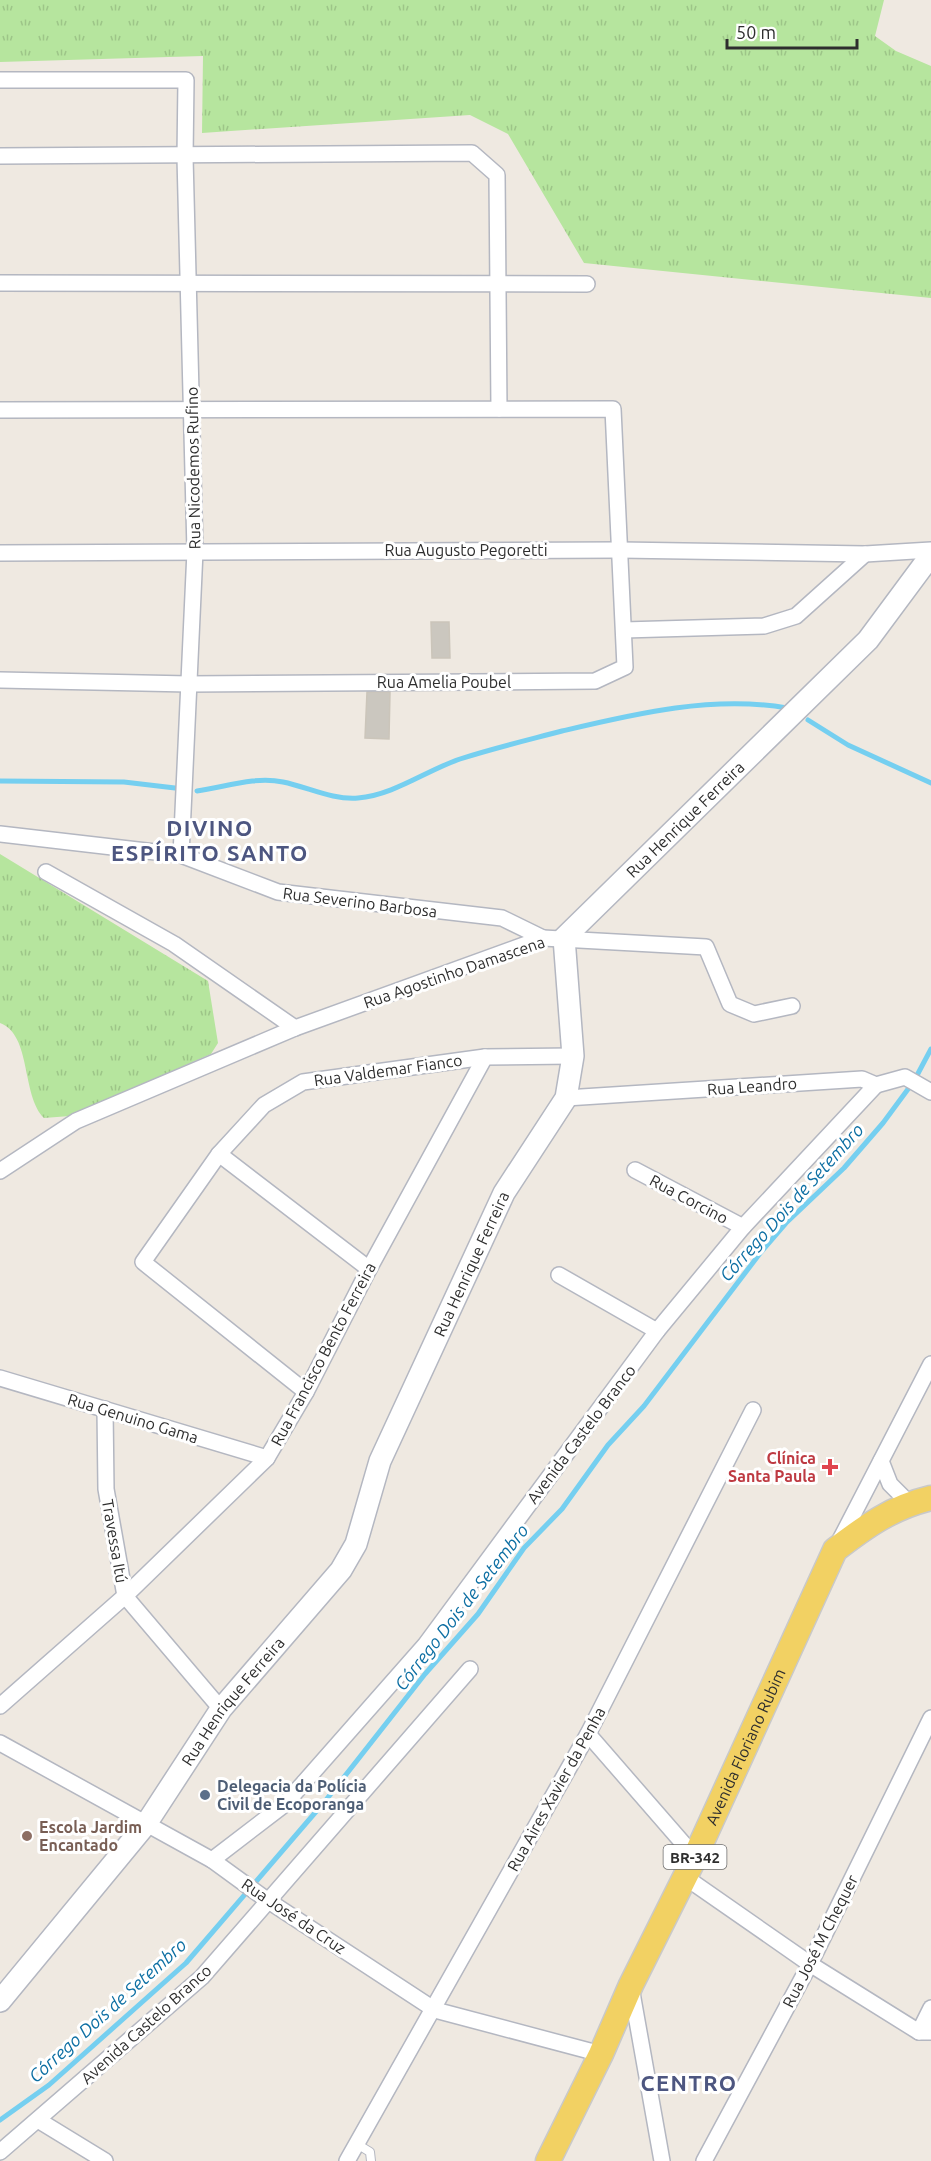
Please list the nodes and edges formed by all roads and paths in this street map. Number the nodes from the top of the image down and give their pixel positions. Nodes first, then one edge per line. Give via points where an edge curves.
1 (0, 80) edge
2 (0, 156) edge
3 (185, 157) junction
4 (0, 284) edge
5 (497, 284) junction
6 (587, 284) dead end
7 (190, 285) junction
8 (499, 409) junction
9 (0, 410) edge
10 (193, 411) junction
11 (620, 550) junction
12 (195, 551) junction
13 (931, 553) edge
14 (0, 554) edge
15 (865, 554) junction
16 (624, 630) junction
17 (0, 680) edge
18 (189, 684) junction
19 (0, 834) edge
20 (181, 855) junction
21 (46, 872) dead end
22 (553, 938) junction
23 (792, 1006) dead end
24 (295, 1028) junction
25 (573, 1056) junction
26 (485, 1057) junction
27 (876, 1085) junction
28 (931, 1092) edge
29 (566, 1098) junction
30 (219, 1154) junction
31 (635, 1170) dead end
32 (0, 1171) edge
33 (743, 1227) junction
34 (369, 1269) junction
35 (559, 1275) dead end
36 (657, 1331) junction
37 (931, 1364) edge
38 (0, 1378) edge
39 (306, 1392) junction
40 (105, 1409) junction
41 (753, 1410) dead end
42 (267, 1458) junction
43 (881, 1461) junction
44 (920, 1501) edge
45 (835, 1550) junction
46 (125, 1596) junction
47 (470, 1669) dead end
48 (0, 1706) edge
49 (221, 1709) junction
50 (931, 1718) edge
51 (588, 1734) junction
52 (0, 1743) edge
53 (146, 1824) junction
54 (212, 1860) junction
55 (690, 1867) junction
56 (267, 1900) junction
57 (810, 1964) junction
58 (631, 1984) junction
59 (0, 2001) edge
60 (931, 2008) edge
61 (435, 2010) junction
62 (925, 2032) edge
63 (601, 2054) junction
64 (38, 2120) junction
65 (357, 2144) junction
66 (0, 2151) edge
67 (105, 2161) edge
68 (347, 2161) edge
69 (372, 2161) edge
70 (548, 2161) edge
71 (662, 2161) edge
72 (704, 2161) edge

1 - 3 street, Rua Nicodemos Rufino via 186,80
2 - 3 street
3 - 5 street via 472,153 497,175
3 - 7 street, Rua Nicodemos Rufino
4 - 7 street
5 - 6 street
5 - 7 street
5 - 8 street
7 - 10 street, Rua Nicodemos Rufino
8 - 10 street
8 - 11 street, Rua Amelia Poubel via 613,409
9 - 10 street
10 - 12 street, Rua Nicodemos Rufino
11 - 12 street, Rua Augusto Pegoretti
11 - 15 street, Rua Augusto Pegoretti
11 - 16 street, Rua Amelia Poubel
12 - 14 street, Rua Augusto Pegoretti
12 - 18 street, Rua Nicodemos Rufino
13 - 15 street, Rua Augusto Pegoretti
13 - 22 street, Rua Henrique Ferreira via 868,640
15 - 16 street via 796,616 775,623
16 - 18 street, Rua Amelia Poubel via 626,667 595,681
17 - 18 street, Rua Amelia Poubel
18 - 20 street, Rua Nicodemos Rufino
19 - 20 street, Rua Severino Barbosa
20 - 22 street, Rua Severino Barbosa via 278,892 502,918
21 - 24 street via 174,944
22 - 23 street, Rua Agostinho Damascena via 706,947 730,1004 754,1014
22 - 24 street, Rua Agostinho Damascena
22 - 25 street, Rua Henrique Ferreira
24 - 32 street, Rua Agostinho Damascena via 76,1121
25 - 26 street, Rua Valdemar Fianco
25 - 29 street, Rua Henrique Ferreira
26 - 30 street, Rua Valdemar Fianco via 303,1082 264,1105
26 - 34 street, Rua Francisco Bento Ferreira
27 - 28 street, Rua Leandro via 905,1077
27 - 29 street, Rua Leandro via 862,1079
27 - 33 street, Avenida Castelo Branco
29 - 49 street, Rua Henrique Ferreira via 504,1193 380,1461 356,1544 341,1569
30 - 34 street
30 - 39 street, Rua Valdemar Fianco via 143,1262
31 - 33 street, Rua Corcino
33 - 36 street, Avenida Castelo Branco
34 - 39 street, Rua Francisco Bento Ferreira
35 - 36 street
36 - 54 street, Avenida Castelo Branco via 425,1645 285,1804
37 - 43 street, Avenida Floriano Rubim
38 - 40 street, Rua Genuino Gama
39 - 42 street, Rua Francisco Bento Ferreira
40 - 42 street, Rua Genuino Gama
40 - 46 street, Travessa Itú via 106,1489
41 - 51 street, Rua Aires Xavier da Penha
42 - 46 street, Rua Francisco Bento Ferreira
43 - 44 street via 890,1484
43 - 45 street, Avenida Floriano Rubim
44 - 45 main road, BR-342 via 874,1520
45 - 55 main road, Avenida Floriano Rubim / BR-342
46 - 48 street, Rua Francisco Bento Ferreira
46 - 49 street, Travessa Itú
47 - 56 street, Avenida Castelo Branco
49 - 53 street, Rua Henrique Ferreira
50 - 57 street, Rua José M Chequer
51 - 55 street
51 - 61 street, Rua Aires Xavier da Penha
52 - 53 street, Rua José da Cruz
53 - 54 street, Rua José da Cruz
53 - 59 street, Rua Henrique Ferreira
54 - 56 street, Rua José da Cruz
55 - 57 street
55 - 58 main road, Avenida Floriano Rubim / BR-342
56 - 61 street, Rua José da Cruz
56 - 64 street, Avenida Castelo Branco via 202,1977
57 - 62 street
57 - 72 street, Rua José M Chequer
58 - 63 main road, Avenida Floriano Rubim / BR-342
58 - 71 street
60 - 62 street
61 - 63 street, Rua José da Cruz
61 - 65 street, Rua Aires Xavier da Penha
63 - 70 main road, Avenida Floriano Rubim / BR-342
64 - 66 street, Avenida Castelo Branco
64 - 67 street
65 - 68 street, Rua Aires Xavier da Penha
65 - 69 lane via 370,2152

